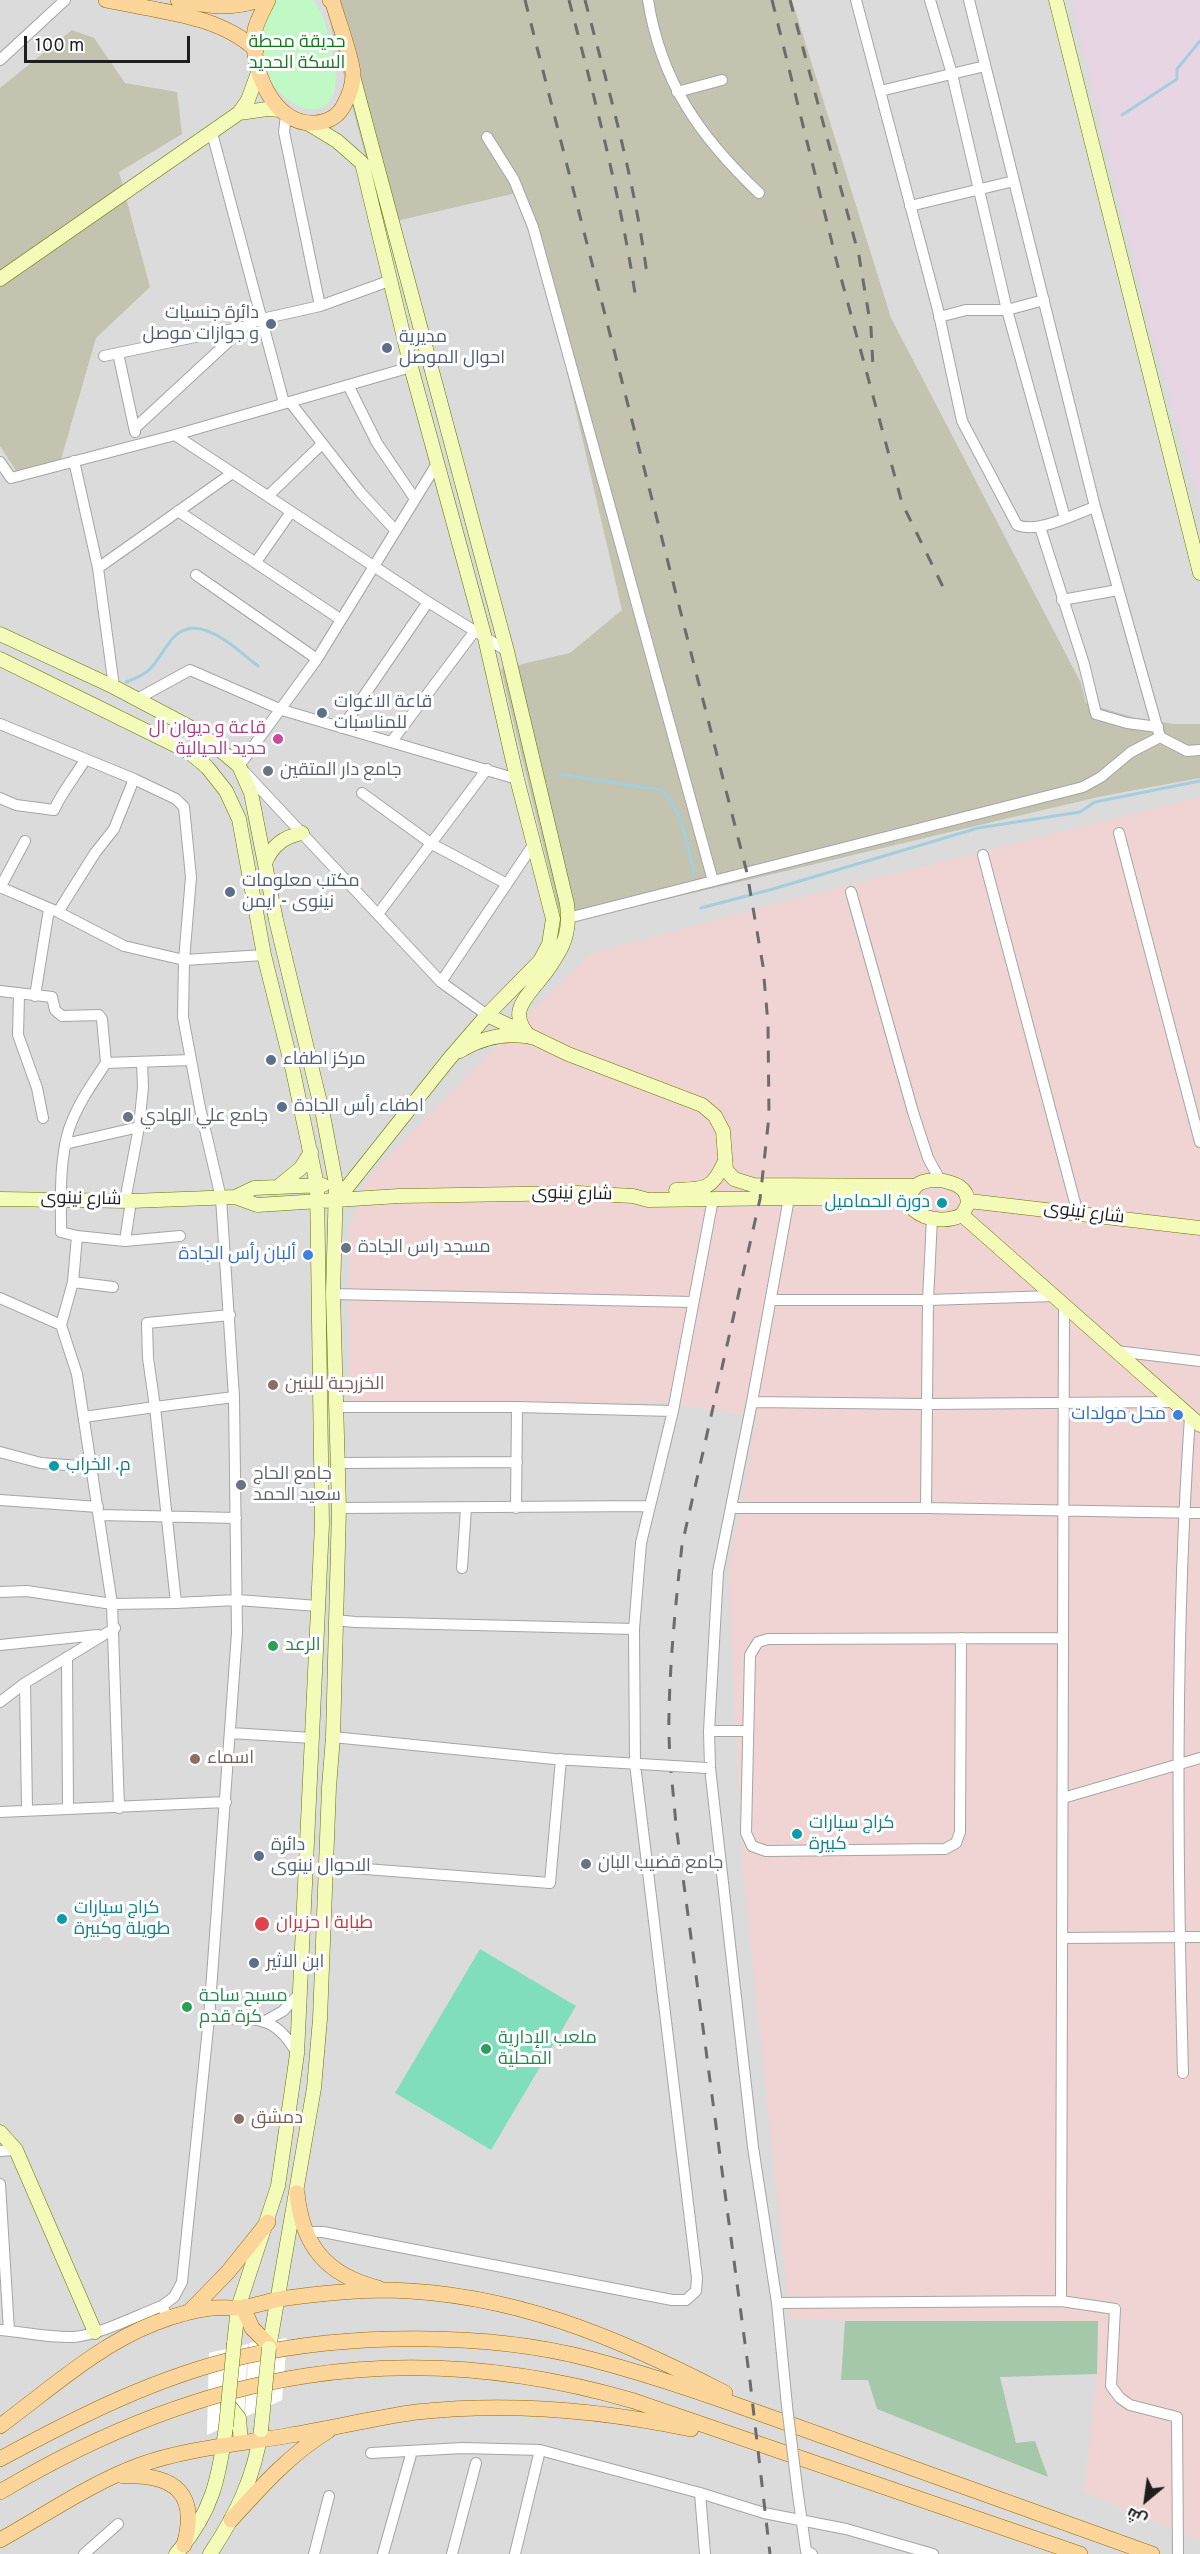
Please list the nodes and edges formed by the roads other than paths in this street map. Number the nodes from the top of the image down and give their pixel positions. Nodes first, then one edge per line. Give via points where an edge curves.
1 (65, 0) edge
2 (106, 0) edge
3 (178, 0) edge
4 (259, 0) edge
5 (268, 0) edge
6 (648, 0) edge
7 (856, 0) edge
8 (930, 0) edge
9 (969, 0) edge
10 (1056, 0) edge
11 (332, 1) edge
12 (256, 50) junction
13 (0, 60) edge
14 (986, 66) junction
15 (259, 70) junction
16 (353, 73) junction
17 (952, 74) junction
18 (722, 80) dead end
19 (880, 91) junction
20 (677, 92) junction
21 (283, 112) junction
22 (239, 113) junction
23 (309, 124) junction
24 (212, 133) junction
25 (487, 137) dead end
26 (1014, 181) junction
27 (980, 189) junction
28 (759, 193) dead end
29 (910, 206) junction
30 (0, 279) edge
31 (389, 281) junction
32 (1044, 300) junction
33 (320, 306) junction
34 (1007, 310) junction
35 (939, 317) junction
36 (262, 319) junction
37 (243, 327) junction
38 (118, 353) junction
39 (104, 356) dead end
40 (411, 367) junction
41 (348, 385) junction
42 (287, 403) junction
43 (135, 428) junction
44 (175, 435) junction
45 (135, 444) junction
46 (322, 444) junction
47 (74, 461) junction
48 (0, 462) edge
49 (438, 462) junction
50 (231, 474) junction
51 (11, 478) junction
52 (0, 482) edge
53 (268, 496) junction
54 (415, 499) junction
55 (1095, 507) junction
56 (178, 512) junction
57 (291, 512) junction
58 (1065, 518) junction
59 (1040, 527) junction
60 (395, 530) junction
61 (256, 562) junction
62 (374, 566) junction
63 (98, 568) junction
64 (1200, 573) edge
65 (196, 574) dead end
66 (1118, 590) junction
67 (1062, 600) junction
68 (428, 602) junction
69 (340, 619) junction
70 (0, 634) edge
71 (479, 635) junction
72 (507, 651) junction
73 (0, 659) edge
74 (317, 659) junction
75 (114, 687) junction
76 (137, 699) junction
77 (282, 710) junction
78 (0, 724) edge
79 (342, 728) junction
80 (1159, 732) junction
81 (392, 741) junction
82 (1200, 750) edge
83 (85, 760) junction
84 (239, 766) junction
85 (487, 769) junction
86 (134, 779) junction
87 (517, 779) junction
88 (362, 793) dead end
89 (0, 798) edge
90 (302, 833) junction
91 (1119, 833) dead end
92 (25, 841) dead end
93 (535, 842) junction
94 (432, 844) junction
95 (983, 855) dead end
96 (265, 863) junction
97 (713, 881) junction
98 (507, 884) junction
99 (0, 887) edge
100 (851, 892) dead end
101 (54, 911) junction
102 (378, 914) junction
103 (568, 918) junction
104 (555, 946) junction
105 (264, 955) junction
106 (183, 960) junction
107 (441, 982) junction
108 (0, 991) edge
109 (19, 995) junction
110 (34, 996) junction
111 (487, 1015) junction
112 (530, 1037) junction
113 (449, 1059) junction
114 (191, 1060) junction
115 (142, 1062) junction
116 (106, 1063) junction
117 (311, 1068) junction
118 (293, 1071) junction
119 (43, 1118) dead end
120 (139, 1127) junction
121 (1200, 1142) edge
122 (65, 1144) junction
123 (311, 1152) junction
124 (724, 1163) junction
125 (940, 1180) junction
126 (336, 1184) junction
127 (317, 1185) junction
128 (915, 1185) junction
129 (279, 1186) junction
130 (633, 1196) junction
131 (228, 1197) junction
132 (789, 1198) junction
133 (0, 1199) edge
134 (713, 1199) junction
135 (61, 1200) junction
136 (337, 1200) junction
137 (910, 1200) junction
138 (128, 1201) junction
139 (317, 1201) junction
140 (969, 1201) junction
141 (1078, 1214) junction
142 (962, 1215) junction
143 (932, 1218) junction
144 (1200, 1228) edge
145 (77, 1236) junction
146 (180, 1236) dead end
147 (124, 1241) junction
148 (73, 1282) junction
149 (113, 1287) dead end
150 (333, 1294) junction
151 (0, 1298) edge
152 (771, 1300) junction
153 (928, 1300) junction
154 (1059, 1301) junction
155 (692, 1302) junction
156 (230, 1316) junction
157 (61, 1325) junction
158 (1116, 1351) junction
159 (1200, 1361) edge
160 (234, 1397) junction
161 (1173, 1401) junction
162 (752, 1402) junction
163 (1062, 1403) junction
164 (926, 1404) junction
165 (155, 1407) junction
166 (335, 1407) junction
167 (517, 1407) junction
168 (673, 1411) junction
169 (84, 1417) junction
170 (1195, 1421) edge
171 (0, 1452) edge
172 (517, 1462) junction
173 (339, 1463) junction
174 (92, 1467) junction
175 (0, 1500) edge
176 (649, 1506) junction
177 (339, 1508) junction
178 (466, 1508) junction
179 (516, 1508) junction
180 (732, 1508) junction
181 (926, 1508) junction
182 (1062, 1510) junction
183 (99, 1511) junction
184 (1184, 1513) junction
185 (1200, 1513) edge
186 (166, 1517) junction
187 (236, 1518) junction
188 (462, 1568) dead end
189 (0, 1592) edge
190 (237, 1599) junction
191 (176, 1603) junction
192 (112, 1604) junction
193 (318, 1606) junction
194 (335, 1620) junction
195 (115, 1629) junction
196 (634, 1629) junction
197 (103, 1634) junction
198 (961, 1638) junction
199 (1063, 1638) junction
200 (0, 1646) edge
201 (67, 1657) junction
202 (25, 1683) junction
203 (0, 1702) edge
204 (709, 1731) junction
205 (748, 1731) junction
206 (230, 1733) junction
207 (333, 1737) junction
208 (313, 1738) junction
209 (1200, 1758) edge
210 (561, 1759) junction
211 (637, 1764) junction
212 (1178, 1764) junction
213 (708, 1768) junction
214 (1063, 1798) junction
215 (226, 1802) junction
216 (68, 1808) junction
217 (119, 1808) junction
218 (27, 1809) junction
219 (0, 1812) edge
220 (326, 1866) junction
221 (1179, 1936) junction
222 (1200, 1937) edge
223 (1062, 1938) junction
224 (301, 1991) junction
225 (321, 1992) junction
226 (208, 2018) junction
227 (267, 2020) junction
228 (297, 2054) junction
229 (1183, 2073) dead end
230 (0, 2132) edge
231 (16, 2150) junction
232 (0, 2151) edge
233 (0, 2184) edge
234 (297, 2193) junction
235 (268, 2222) junction
236 (305, 2232) junction
237 (386, 2290) junction
238 (277, 2300) junction
239 (1060, 2301) junction
240 (777, 2303) junction
241 (241, 2308) junction
242 (165, 2312) junction
243 (189, 2312) junction
244 (4, 2330) edge
245 (95, 2332) junction
246 (269, 2346) junction
247 (778, 2420) junction
248 (233, 2425) junction
249 (0, 2426) edge
250 (337, 2426) junction
251 (260, 2435) junction
252 (743, 2440) junction
253 (241, 2443) junction
254 (224, 2445) junction
255 (540, 2450) junction
256 (412, 2451) junction
257 (371, 2453) dead end
258 (0, 2459) edge
259 (476, 2463) dead end
260 (114, 2477) junction
261 (0, 2492) edge
262 (700, 2493) junction
263 (329, 2496) dead end
264 (231, 2520) junction
265 (801, 2521) junction
266 (118, 2524) dead end
267 (0, 2540) edge
268 (180, 2550) edge
269 (1182, 2553) edge
270 (84, 2554) edge
271 (210, 2554) edge
272 (314, 2554) edge
273 (383, 2554) edge
274 (452, 2554) edge
275 (515, 2554) edge
276 (705, 2554) edge
277 (812, 2554) edge
278 (933, 2554) edge
279 (1080, 2554) edge
280 (1152, 2554) edge

1 - 13 street
2 - 12 main road via 216,24 237,34
3 - 4 main road via 220,8
5 - 12 main road via 255,30
6 - 20 street via 661,55
7 - 19 street
8 - 17 street
9 - 14 street
10 - 64 main road
11 - 16 main road
12 - 15 main road
14 - 17 street
14 - 26 street
15 - 21 main road via 268,94
15 - 22 main road
16 - 23 main road via 339,113 331,120
16 - 72 main road
17 - 19 street
17 - 27 street
18 - 20 street
19 - 29 street
20 - 28 street via 702,132
21 - 22 main road via 267,109
21 - 23 main road
21 - 33 street
22 - 24 main road
23 - 31 main road via 362,163
24 - 30 main road
24 - 36 street
25 - 97 street via 514,180 533,227
26 - 27 street
26 - 32 street
27 - 29 street
27 - 34 street
29 - 35 street
31 - 33 street
31 - 40 main road
32 - 34 street
32 - 55 street
33 - 36 street
34 - 35 street via 966,310
34 - 58 street
35 - 59 street via 962,420 1012,519 1024,528
36 - 37 street
36 - 42 street
37 - 38 street
37 - 43 street
38 - 39 street
38 - 43 street
40 - 41 street
40 - 49 main road
41 - 42 street
41 - 54 street via 377,443
42 - 44 street
42 - 46 street
43 - 45 street
44 - 45 street
44 - 50 street
45 - 47 street
46 - 53 street
46 - 60 street
47 - 51 street
47 - 63 street
48 - 51 street
49 - 54 street
49 - 71 main road
50 - 53 street
50 - 56 street
51 - 52 street
53 - 57 street
54 - 60 street
55 - 58 street
55 - 66 street
56 - 61 street
56 - 63 street
57 - 61 street
57 - 62 street
58 - 59 street
59 - 67 street
60 - 62 street
61 - 69 street
62 - 68 street
62 - 69 street
63 - 75 street
65 - 74 street
66 - 67 street
66 - 80 street
67 - 80 street via 1096,714
68 - 71 street
68 - 79 street
69 - 74 street
70 - 75 main road
71 - 72 street
71 - 81 street
71 - 87 main road
72 - 103 main road
73 - 105 main road via 189,752 207,767 226,791 239,819
74 - 77 street
75 - 76 main road
76 - 77 street via 190,670
76 - 84 main road via 200,732
77 - 79 street
77 - 84 street
78 - 83 street
79 - 81 street
80 - 82 street via 1187,751
80 - 97 street via 1083,787
81 - 85 street
83 - 86 street
83 - 89 street via 54,810 16,805
84 - 90 street
84 - 96 main road via 251,794
85 - 87 street
85 - 94 street
86 - 101 street via 114,830
86 - 106 street via 176,799 184,807 191,878
87 - 93 main road
88 - 94 street
90 - 96 main road via 279,842
90 - 102 street
91 - 121 street
92 - 99 street
93 - 98 street
93 - 104 main road via 553,911
94 - 98 street
94 - 102 street
95 - 141 street
96 - 117 main road
97 - 103 street
98 - 107 street
99 - 101 street
100 - 125 street via 913,1112 928,1158
101 - 106 street via 124,946
101 - 110 street
102 - 107 street
103 - 104 main road
104 - 111 main road
104 - 112 main road via 544,976 521,1004 519,1018
105 - 106 street
105 - 118 main road
106 - 114 street via 183,1017
107 - 111 street
108 - 109 street
109 - 110 street
109 - 119 street via 18,1035 38,1088
110 - 116 street via 52,997 55,1010 62,1016 99,1016
111 - 112 main road
111 - 113 main road
112 - 113 main road via 508,1035 487,1039
112 - 124 main road via 702,1105 720,1122
113 - 136 main road
114 - 115 street
114 - 131 street via 200,1108
115 - 116 street
115 - 120 street
116 - 122 street via 81,1102
117 - 118 main road
117 - 126 main road
118 - 123 main road
120 - 122 street
120 - 138 street
122 - 135 street
123 - 127 main road
123 - 129 main road via 301,1168
124 - 128 main road via 730,1175 746,1184
124 - 130 main road via 714,1182 700,1189 650,1191
125 - 128 main road
125 - 140 main road via 960,1186
126 - 127 main road, شارع نينوى
126 - 136 main road
127 - 129 main road, شارع نينوى
127 - 139 main road
128 - 137 main road
129 - 131 main road, شارع نينوى
130 - 134 main road, شارع نينوى via 648,1200
130 - 136 main road, شارع نينوى via 482,1194
131 - 138 main road, شارع نينوى
131 - 139 main road, شارع نينوى via 257,1205
131 - 156 street
132 - 134 main road, شارع نينوى
132 - 137 main road, شارع نينوى
132 - 152 street
133 - 135 main road, شارع نينوى
134 - 155 street
135 - 138 main road, شارع نينوى
135 - 145 street via 61,1232
136 - 139 main road, شارع نينوى
136 - 150 main road
137 - 143 main road via 919,1214
138 - 147 street
139 - 193 main road via 322,1512
140 - 141 main road, شارع نينوى
140 - 142 main road
141 - 144 main road, شارع نينوى
142 - 143 main road
142 - 154 main road
143 - 153 street
145 - 147 street
145 - 148 street
146 - 147 street
148 - 149 street
148 - 157 street
150 - 155 street
150 - 166 main road
151 - 157 street
152 - 153 street
152 - 162 street
153 - 154 street
153 - 164 street
154 - 158 main road
154 - 163 street
155 - 168 street
156 - 160 street
156 - 165 street via 147,1323
157 - 169 street via 77,1374
158 - 159 street
158 - 161 main road
160 - 165 street
160 - 187 street
161 - 163 street
161 - 170 main road
162 - 164 street
162 - 180 street
163 - 164 street
163 - 182 street
164 - 181 street
165 - 169 street
165 - 186 street
166 - 167 street
166 - 173 main road
167 - 168 street
167 - 172 street
168 - 176 street
169 - 174 street
170 - 184 street
171 - 174 street via 41,1463
172 - 173 street
172 - 179 street
173 - 177 main road
174 - 183 street
175 - 183 street
176 - 179 street
176 - 196 street via 641,1543
177 - 178 street
177 - 194 main road
178 - 179 street
178 - 188 street
180 - 181 street
180 - 204 street via 718,1572
181 - 182 street
182 - 184 street
182 - 199 street
183 - 186 street
183 - 192 street
184 - 185 street
184 - 212 street
186 - 187 street
186 - 191 street
187 - 190 street
189 - 192 street via 27,1591
190 - 191 street
190 - 193 street
190 - 206 street
191 - 192 street
192 - 195 street
193 - 208 main road
194 - 196 street
194 - 207 main road
195 - 197 street
195 - 217 street
196 - 211 street
197 - 200 street
197 - 201 street
198 - 199 street
198 - 205 street via 763,1639 754,1645 750,1655
198 - 205 street via 960,1832 956,1844 949,1848 756,1849 746,1833
199 - 214 street
201 - 202 street
201 - 216 street
202 - 203 street
202 - 218 street
204 - 205 street
204 - 213 street
206 - 208 street
206 - 215 street
207 - 210 street
207 - 220 main road
208 - 224 main road
209 - 212 street
210 - 211 street
210 - 220 street via 550,1883
211 - 213 street, bridge
211 - 236 street via 696,2291 686,2300 672,2301 323,2232
212 - 214 street
212 - 221 street
213 - 240 street via 753,2147
214 - 223 street
215 - 217 street
215 - 226 street
216 - 217 street
216 - 218 street
218 - 219 street
220 - 225 main road
221 - 222 street
221 - 223 street
221 - 229 street
223 - 239 street
224 - 225 main road
224 - 227 street via 283,2011
224 - 228 main road
225 - 234 main road via 314,2088
226 - 227 street
226 - 242 street via 182,2282
227 - 228 street via 287,2038
228 - 235 main road via 278,2186
230 - 231 main road
231 - 232 street
231 - 245 main road
233 - 244 street
234 - 236 main road
234 - 238 main road
235 - 241 main road
235 - 243 main road
236 - 237 main road via 332,2268 353,2280
237 - 238 main road
237 - 247 main road via 477,2299 567,2321 656,2357
238 - 241 main road
238 - 246 main road
239 - 240 street
239 - 269 street via 1115,2309 1111,2386 1130,2405 1177,2417
240 - 265 street, bridge
241 - 243 main road
241 - 246 main road via 252,2328
241 - 248 main road, bridge via 228,2404
242 - 243 main road
242 - 245 street
242 - 249 main road via 154,2324 108,2347
244 - 245 street via 76,2337
246 - 251 main road, bridge
247 - 258 main road via 587,2358 478,2342 357,2342 248,2356 173,2377 118,2399
247 - 280 main road
248 - 253 main road
248 - 254 main road
250 - 251 main road
250 - 252 main road via 447,2410 559,2409
250 - 264 main road via 293,2456
251 - 253 main road
251 - 264 main road via 250,2478
252 - 261 main road via 575,2384 478,2370 393,2366 290,2379 198,2400 140,2421
252 - 279 main road
253 - 254 main road
254 - 260 main road via 164,2458
254 - 268 main road via 211,2501
255 - 256 street
255 - 262 street
255 - 275 street
256 - 257 street
256 - 273 street
259 - 274 street
260 - 267 main road
260 - 268 main road via 158,2478 179,2490 189,2514
262 - 265 street via 764,2514
262 - 276 street
263 - 272 street
264 - 271 main road
265 - 277 street via 806,2551
265 - 278 street via 846,2529
266 - 270 street

